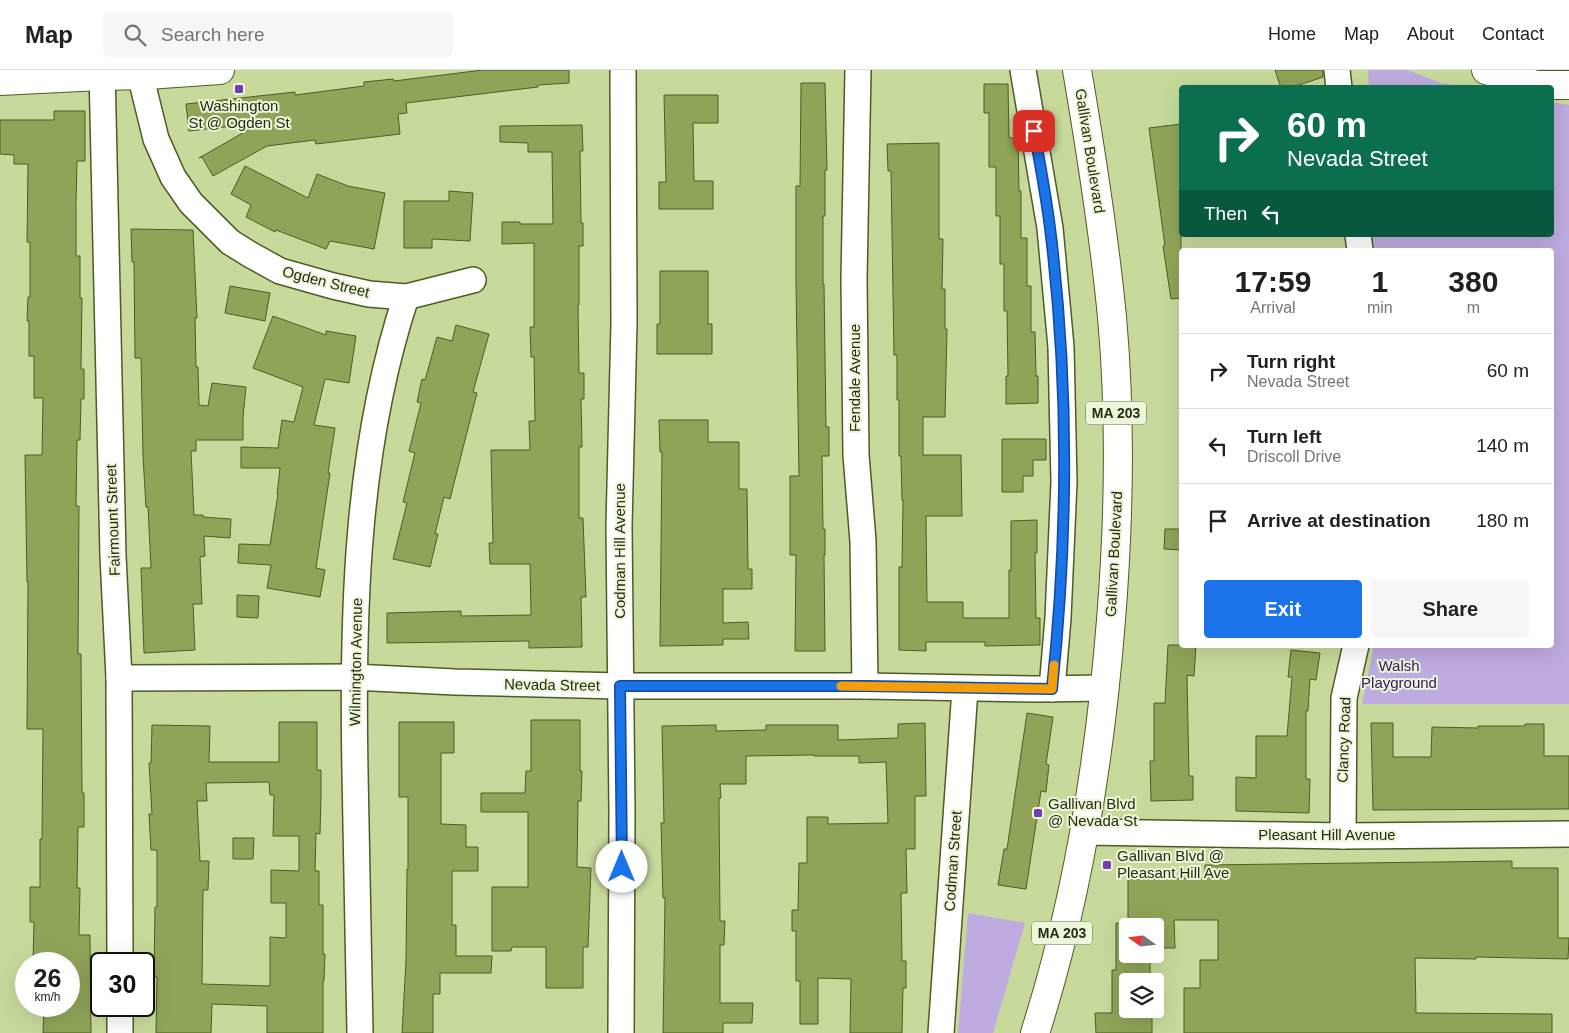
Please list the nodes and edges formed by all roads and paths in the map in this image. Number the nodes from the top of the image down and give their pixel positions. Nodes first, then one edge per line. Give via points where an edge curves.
1 (220, 70) edge
2 (623, 70) edge
3 (858, 70) edge
4 (1023, 70) edge
5 (1077, 70) edge
6 (1096, 70) edge
7 (1337, 70) edge
8 (1486, 70) edge
9 (101, 73) edge
10 (140, 74) junction
11 (0, 81) edge
12 (1340, 85) edge
13 (1569, 85) edge
14 (1088, 138) junction
15 (473, 280) dead end
16 (406, 297) junction
17 (1355, 648) edge
18 (118, 678) junction
19 (353, 678) junction
20 (620, 686) junction
21 (865, 686) junction
22 (1105, 688) junction
23 (964, 689) junction
24 (1052, 689) junction
25 (1084, 832) junction
26 (1569, 834) edge
27 (1343, 836) junction
28 (120, 952) edge
29 (120, 1017) edge
30 (120, 1033) edge
31 (360, 1033) edge
32 (622, 1033) edge
33 (941, 1033) edge
34 (1035, 1033) edge

1 - 10 main road
2 - 20 street, Codman Hill Avenue
3 - 21 street, Fendale Avenue via 854,279 856,454 864,541
4 - 24 street via 1050,228 1061,347 1064,482
5 - 14 main road, Gallivan Boulevard / MA 203
6 - 14 main road
7 - 12 street
8 - 13 main road via 1536,85
9 - 10 main road
9 - 11 main road
9 - 18 street, Fairmount Street
10 - 16 street, Ogden Street via 156,139 173,177 191,203 230,242 280,271 369,294
14 - 22 main road, Gallivan Boulevard / MA 203 via 1106,259 1116,408 1116,544
15 - 16 street, Ogden Street
16 - 19 street, Wilmington Avenue via 382,388 369,464 360,531
17 - 27 street, Clancy Road via 1344,698
18 - 19 street, Nevada Street
18 - 28 street, Fairmount Street
19 - 20 street, Nevada Street
19 - 31 street, Wilmington Avenue
20 - 21 street, Nevada Street
20 - 32 street, Codman Hill Avenue
21 - 23 street, Nevada Street
22 - 24 street, Nevada Street
22 - 25 main road, Gallivan Boulevard / MA 203
23 - 24 street, Nevada Street
23 - 33 street, Codman Street
25 - 27 street, Pleasant Hill Avenue
25 - 34 main road, Gallivan Boulevard / MA 203 via 1069,907
26 - 27 street, Pleasant Hill Avenue
29 - 30 street

